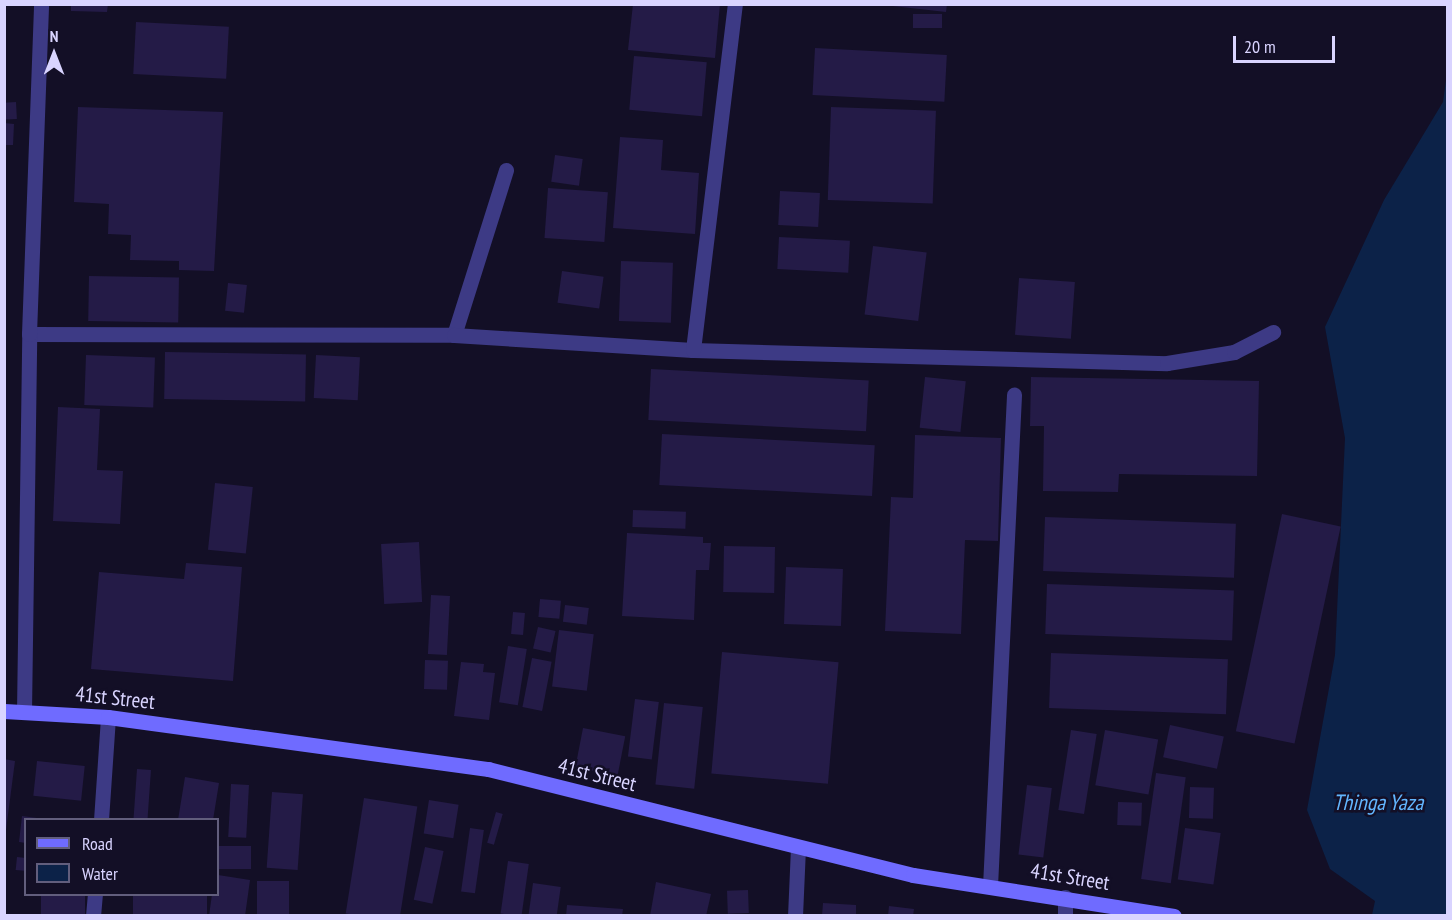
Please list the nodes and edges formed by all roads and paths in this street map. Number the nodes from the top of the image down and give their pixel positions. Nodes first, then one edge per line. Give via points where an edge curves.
1 (41, 4) edge
2 (735, 4) edge
3 (506, 170) dead end
4 (1273, 332) dead end
5 (28, 333) junction
6 (454, 335) junction
7 (693, 350) junction
8 (1014, 395) dead end
9 (4, 711) edge
10 (24, 712) junction
11 (108, 717) junction
12 (100, 818) edge
13 (798, 848) junction
14 (990, 886) junction
15 (95, 896) edge
16 (1065, 897) junction
17 (93, 915) edge
18 (795, 915) edge
19 (1065, 915) edge
20 (1174, 915) edge

1 - 5 street
2 - 7 street
3 - 6 street
4 - 7 street via 1234,352 1167,363
5 - 6 street
5 - 10 street
6 - 7 street
8 - 14 street
9 - 10 main road, 41st Street
10 - 11 main road, 41st Street
11 - 12 street
11 - 13 main road, 41st Street via 488,769
13 - 14 main road, 41st Street via 913,875
13 - 18 street
14 - 16 main road, 41st Street
15 - 17 street
16 - 19 street
16 - 20 main road, 41st Street

